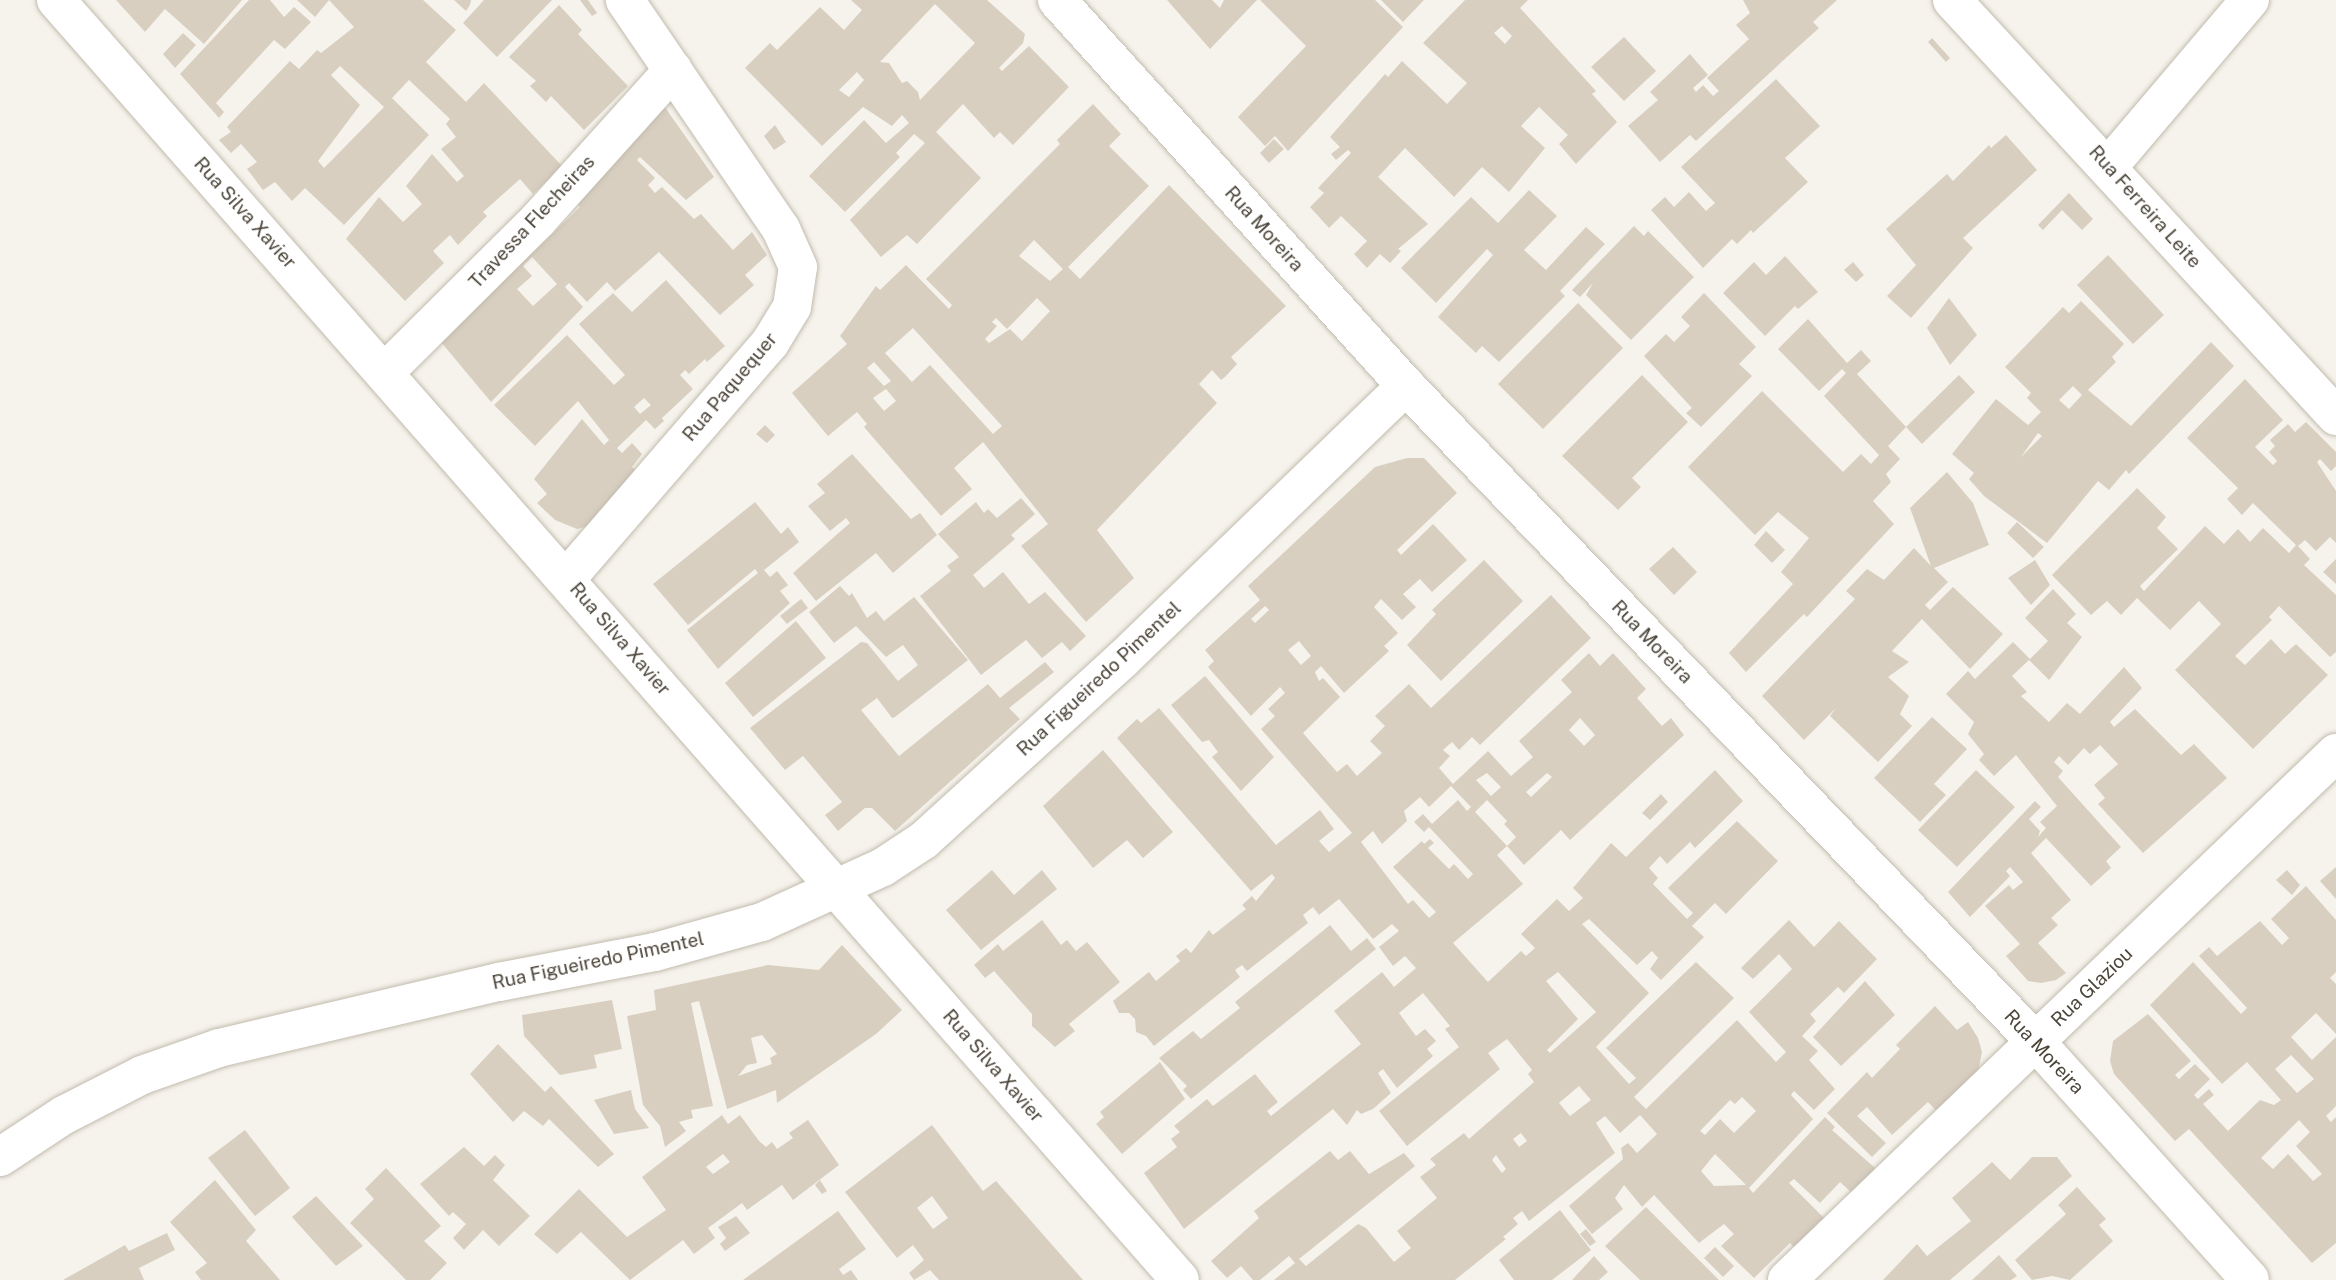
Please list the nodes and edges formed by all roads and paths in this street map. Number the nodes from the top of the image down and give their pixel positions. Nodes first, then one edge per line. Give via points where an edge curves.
1 (56, 0) edge
2 (625, 0) edge
3 (1057, 0) edge
4 (1952, 0) edge
5 (2250, 0) edge
6 (673, 69) junction
7 (2109, 166) junction
8 (386, 371) junction
9 (1406, 386) junction
10 (2336, 416) edge
11 (567, 578) junction
12 (2336, 753) edge
13 (839, 890) junction
14 (2035, 1041) junction
15 (0, 1157) edge
16 (1180, 1280) edge
17 (1787, 1280) edge
18 (2250, 1280) edge

1 - 8 street, Rua Silva Xavier
2 - 6 street, Rua Paquequer
3 - 9 street, Rua Moreira
4 - 7 street, Rua Ferreira Leite
5 - 7 street
6 - 8 street, Travessa Flecheiras via 538,220
6 - 11 street, Rua Paquequer via 781,229 798,267 792,307 770,344
7 - 10 street, Rua Ferreira Leite
8 - 11 street, Rua Silva Xavier
9 - 13 street, Rua Figueiredo Pimentel via 1122,660 924,840
9 - 14 street, Rua Moreira
11 - 13 street, Rua Silva Xavier
12 - 14 street, Rua Glaziou
13 - 15 street, Rua Figueiredo Pimentel via 762,922 655,952 499,982 219,1048 142,1075 64,1115
13 - 16 street, Rua Silva Xavier
14 - 17 street, Rua Glaziou
14 - 18 street, Rua Moreira

